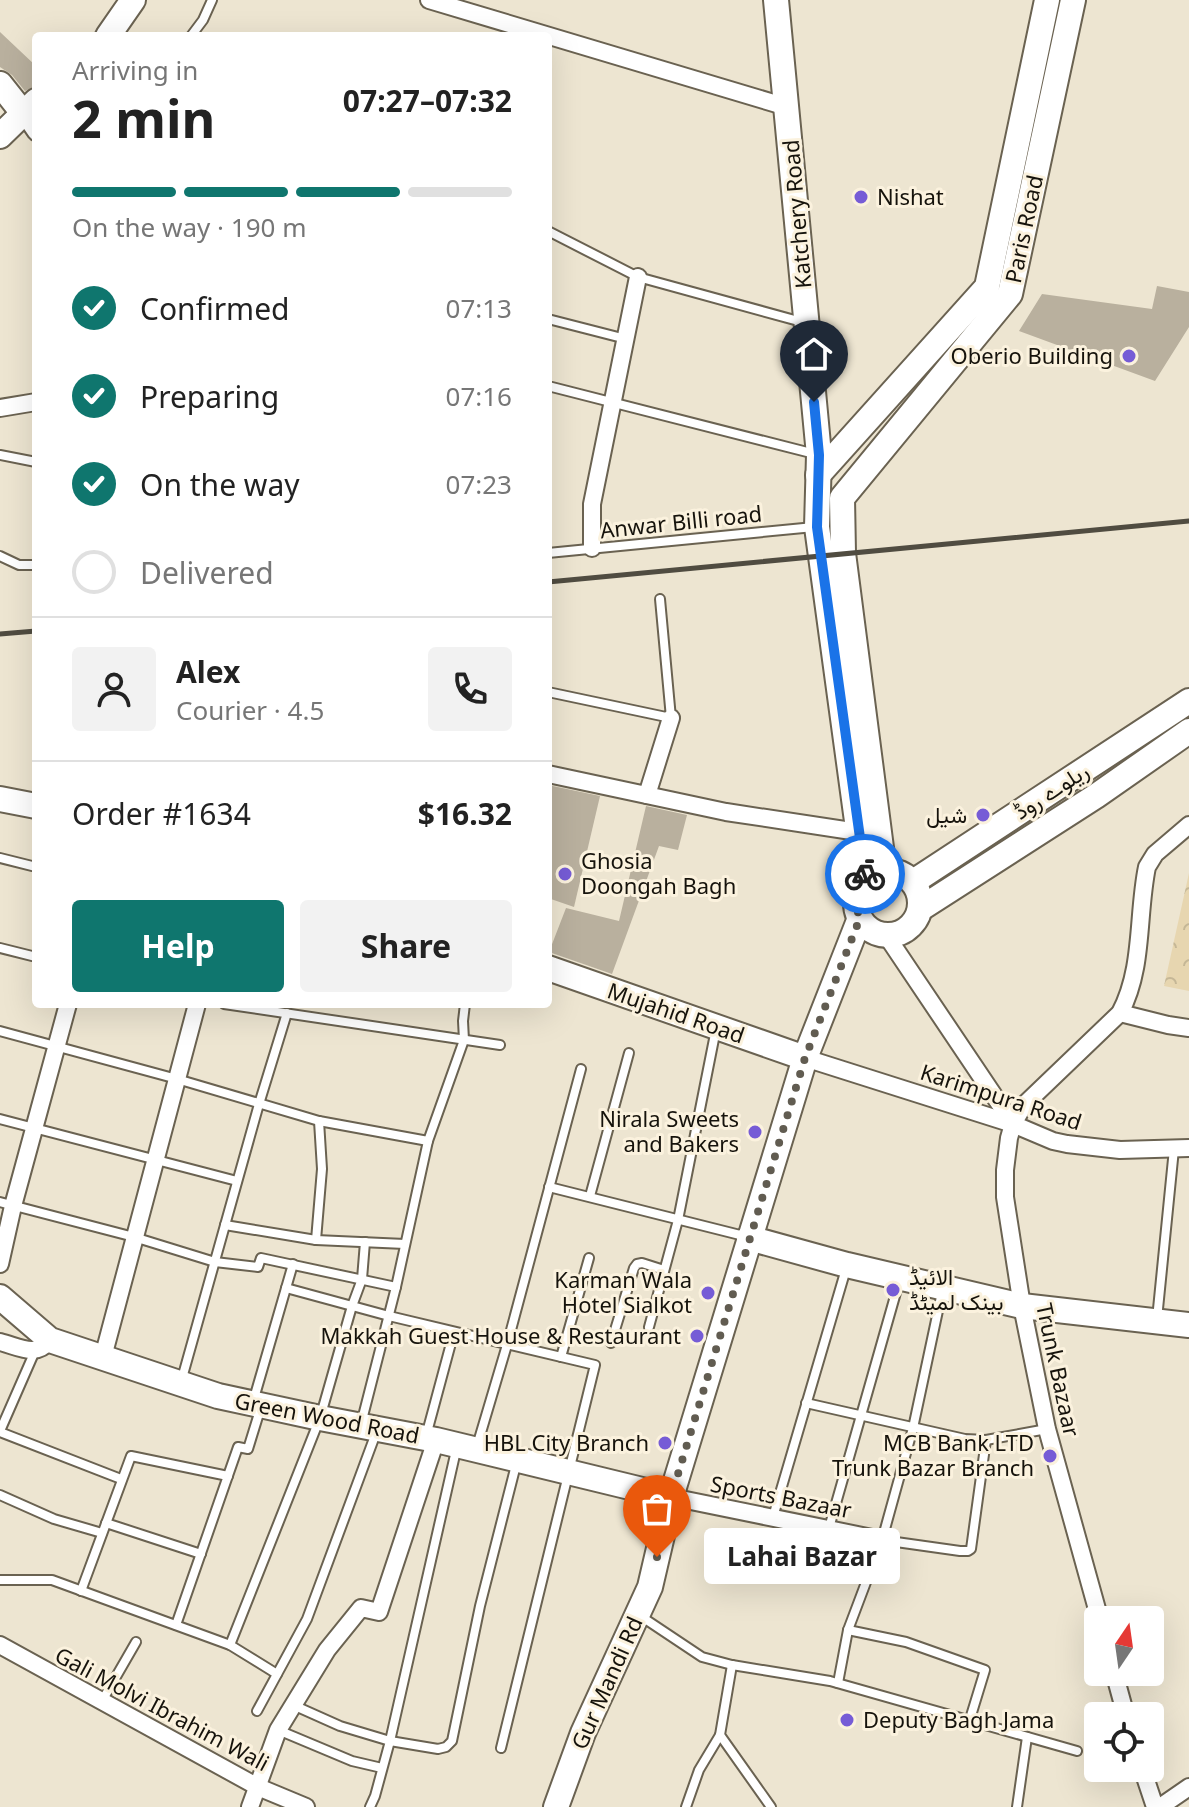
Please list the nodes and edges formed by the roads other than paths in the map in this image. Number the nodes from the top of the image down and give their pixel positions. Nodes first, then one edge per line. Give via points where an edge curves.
1 (133, 0) edge
2 (212, 0) edge
3 (429, 0) edge
4 (776, 0) edge
5 (1047, 0) edge
6 (1073, 0) edge
7 (501, 29) edge
8 (111, 32) edge
9 (194, 32) edge
10 (552, 43) edge
11 (0, 84) edge
12 (787, 107) junction
13 (32, 115) edge
14 (0, 136) edge
15 (552, 233) edge
16 (638, 277) junction
17 (983, 309) junction
18 (552, 320) edge
19 (807, 323) junction
20 (626, 339) junction
21 (552, 387) edge
22 (613, 402) junction
23 (32, 403) edge
24 (0, 408) edge
25 (0, 455) edge
26 (32, 461) edge
27 (818, 465) junction
28 (819, 542) junction
29 (592, 548) junction
30 (552, 553) edge
31 (0, 556) edge
32 (32, 565) edge
33 (660, 599) dead end
34 (552, 693) edge
35 (1189, 701) edge
36 (671, 718) junction
37 (1189, 731) edge
38 (552, 775) edge
39 (647, 795) junction
40 (0, 799) edge
41 (32, 805) edge
42 (1189, 825) edge
43 (858, 832) junction
44 (1, 861) edge
45 (32, 866) edge
46 (875, 875) junction
47 (913, 882) junction
48 (920, 909) junction
49 (860, 918) junction
50 (886, 935) junction
51 (0, 948) edge
52 (32, 956) edge
53 (552, 969) edge
54 (67, 1008) edge
55 (196, 1008) edge
56 (252, 1008) edge
57 (465, 1008) edge
58 (287, 1013) junction
59 (1120, 1013) junction
60 (717, 1028) junction
61 (1189, 1028) edge
62 (0, 1031) edge
63 (464, 1040) junction
64 (57, 1045) junction
65 (500, 1045) dead end
66 (629, 1053) dead end
67 (805, 1058) junction
68 (581, 1069) dead end
69 (177, 1079) junction
70 (259, 1104) junction
71 (0, 1119) edge
72 (319, 1121) junction
73 (1013, 1124) junction
74 (34, 1128) junction
75 (428, 1141) junction
76 (1182, 1148) edge
77 (155, 1159) junction
78 (237, 1181) junction
79 (549, 1187) junction
80 (590, 1196) junction
81 (7, 1204) edge
82 (678, 1220) junction
83 (225, 1225) junction
84 (134, 1237) junction
85 (749, 1238) junction
86 (316, 1240) junction
87 (365, 1242) junction
88 (405, 1244) junction
89 (589, 1258) dead end
90 (215, 1262) junction
91 (0, 1264) edge
92 (293, 1264) junction
93 (847, 1265) junction
94 (664, 1270) junction
95 (900, 1277) junction
96 (362, 1279) junction
97 (396, 1287) junction
98 (943, 1287) junction
99 (286, 1288) junction
100 (0, 1297) edge
101 (352, 1306) junction
102 (1022, 1306) junction
103 (389, 1316) junction
104 (1157, 1322) junction
105 (1189, 1325) edge
106 (649, 1327) dead end
107 (454, 1332) junction
108 (0, 1342) edge
109 (611, 1343) dead end
110 (507, 1345) junction
111 (42, 1346) junction
112 (103, 1357) junction
113 (561, 1357) junction
114 (181, 1383) junction
115 (806, 1403) junction
116 (257, 1404) junction
117 (861, 1416) junction
118 (320, 1418) junction
119 (369, 1426) junction
120 (913, 1428) junction
121 (1047, 1429) junction
122 (0, 1431) edge
123 (986, 1440) junction
124 (449, 1443) junction
125 (517, 1460) junction
126 (568, 1471) junction
127 (228, 1476) junction
128 (121, 1479) junction
129 (0, 1495) edge
130 (671, 1497) junction
131 (773, 1518) junction
132 (106, 1523) junction
133 (829, 1528) junction
134 (102, 1533) junction
135 (882, 1540) junction
136 (201, 1554) junction
137 (0, 1580) edge
138 (81, 1591) junction
139 (1096, 1606) edge
140 (638, 1614) junction
141 (176, 1625) junction
142 (848, 1630) junction
143 (136, 1642) dead end
144 (0, 1645) edge
145 (230, 1645) junction
146 (732, 1665) junction
147 (277, 1674) junction
148 (838, 1683) junction
149 (102, 1702) junction
150 (293, 1705) junction
151 (257, 1711) dead end
152 (970, 1719) junction
153 (278, 1730) junction
154 (720, 1735) junction
155 (1027, 1737) junction
156 (390, 1741) junction
157 (501, 1748) dead end
158 (1077, 1751) dead end
159 (382, 1768) junction
160 (1147, 1782) edge
161 (258, 1787) junction
162 (1189, 1787) edge
163 (250, 1807) edge
164 (306, 1807) edge
165 (370, 1807) edge
166 (556, 1807) edge
167 (686, 1807) edge
168 (771, 1807) edge
169 (1017, 1807) edge
170 (1157, 1807) edge

1 - 8 main road
2 - 9 lane
3 - 7 street
4 - 12 main road, Katchery Road
5 - 17 main road, Paris Road
6 - 17 main road, Paris Road via 1010,294
10 - 12 street
11 - 13 main road
12 - 19 main road, Katchery Road
13 - 14 main road
15 - 16 lane
16 - 19 lane
16 - 20 street
17 - 27 main road, Paris Road
17 - 46 main road, Paris Road via 842,498
18 - 20 lane
19 - 27 main road, Katchery Road
20 - 22 street
21 - 22 lane
22 - 27 lane
22 - 29 street via 592,504
23 - 24 street
25 - 26 lane
27 - 28 main road, Katchery Road
28 - 29 lane, Anwar Billi road
28 - 43 main road, Katchery Road
29 - 30 lane, Anwar Billi road
31 - 32 lane
33 - 36 lane
34 - 36 lane
35 - 47 main road, ریلوے روڈ
36 - 39 street
37 - 48 main road
38 - 39 street
39 - 43 street
40 - 41 main road
42 - 59 street via 1147,867 1134,977
43 - 46 main road, Katchery Road
44 - 45 lane
46 - 47 main road via 895,871
46 - 49 main road via 859,888
47 - 48 main road
48 - 50 main road via 907,930
49 - 50 main road via 875,933
49 - 67 main road, Gur Mandi Rd
50 - 73 street
51 - 52 lane
53 - 60 main road, Mujahid Road
54 - 64 street
55 - 69 street
56 - 58 lane
57 - 63 lane
58 - 63 lane
58 - 70 lane
59 - 61 street
59 - 73 street via 1024,1105
60 - 67 main road, Mujahid Road
60 - 82 lane
62 - 64 lane
63 - 65 lane
63 - 75 lane
64 - 69 lane
64 - 74 street
66 - 80 lane
67 - 73 street, Karimpura Road
67 - 85 main road, Gur Mandi Rd
68 - 79 lane
69 - 70 lane
69 - 77 street
70 - 72 lane
70 - 78 lane
71 - 74 lane
72 - 75 lane
72 - 86 lane via 322,1169
73 - 76 street, Karimpura Road via 1067,1144 1120,1150
73 - 102 street, Trunk Bazaar via 1005,1197
74 - 77 lane
74 - 81 street
75 - 88 lane
76 - 104 lane
77 - 78 lane
77 - 84 street
78 - 83 lane
79 - 80 lane
79 - 110 lane
80 - 82 lane
81 - 84 lane
81 - 91 street
82 - 85 lane
82 - 94 lane
83 - 86 lane
83 - 90 lane
84 - 90 lane
84 - 112 street
85 - 93 main road
85 - 130 main road, Gur Mandi Rd
86 - 87 lane
87 - 88 lane
87 - 96 lane
88 - 97 lane
89 - 113 lane
90 - 92 lane via 258,1267 261,1258
90 - 114 lane
92 - 96 lane
92 - 99 lane
93 - 95 main road
93 - 115 lane
94 - 106 lane
94 - 109 lane via 642,1263 634,1268
95 - 98 main road
95 - 117 lane
96 - 97 lane
96 - 101 lane
97 - 103 lane
98 - 102 main road
98 - 120 lane
99 - 101 lane
99 - 116 lane
100 - 111 main road, Green Wood Road
101 - 103 lane
101 - 118 lane
102 - 104 main road
102 - 121 street, Trunk Bazaar
103 - 107 lane
103 - 119 lane
104 - 105 main road
107 - 110 lane
107 - 124 lane
108 - 111 street
110 - 113 lane
110 - 124 lane
111 - 112 main road, Green Wood Road
111 - 122 lane
112 - 114 main road, Green Wood Road
113 - 126 lane via 595,1365
114 - 116 main road, Green Wood Road
115 - 117 lane
115 - 131 lane
116 - 118 main road, Green Wood Road
116 - 127 lane via 248,1449 238,1447
117 - 120 lane
117 - 133 lane
118 - 119 main road, Green Wood Road
118 - 145 lane
119 - 124 main road, Green Wood Road
119 - 147 lane via 307,1619
120 - 123 lane
120 - 135 lane
121 - 123 lane
121 - 139 street, Trunk Bazaar
122 - 128 lane
123 - 135 lane via 971,1549
124 - 125 main road, Green Wood Road
124 - 150 street via 379,1612 361,1608
124 - 156 lane
125 - 126 main road, Green Wood Road
125 - 156 lane via 452,1741 438,1749
126 - 130 main road, Green Wood Road
126 - 157 lane
127 - 128 lane via 131,1456
127 - 136 lane
128 - 132 lane
129 - 134 lane
130 - 131 street, Sports Bazaar
130 - 140 main road, Gur Mandi Rd via 650,1587
131 - 133 street, Sports Bazaar
132 - 134 lane
132 - 136 lane
133 - 135 street, Sports Bazaar
134 - 138 lane
135 - 142 lane
136 - 141 lane
137 - 138 lane via 52,1580
138 - 141 lane
140 - 146 lane via 702,1657
140 - 166 main road, Gur Mandi Rd via 583,1733
141 - 145 lane
142 - 148 lane
142 - 152 lane via 906,1642 985,1670
143 - 149 lane
144 - 149 street, Gali Molvi Ibrahim Wali
145 - 147 lane
146 - 148 lane
146 - 154 lane
147 - 151 lane
148 - 152 lane
149 - 161 street, Gali Molvi Ibrahim Wali
150 - 153 street
150 - 156 lane
152 - 155 lane
153 - 159 lane
153 - 161 street
154 - 167 lane via 699,1770
154 - 168 lane
155 - 158 lane
155 - 169 lane
156 - 159 lane
159 - 165 lane
160 - 170 street
161 - 163 street
161 - 164 street, Gali Molvi Ibrahim Wali
162 - 170 street

